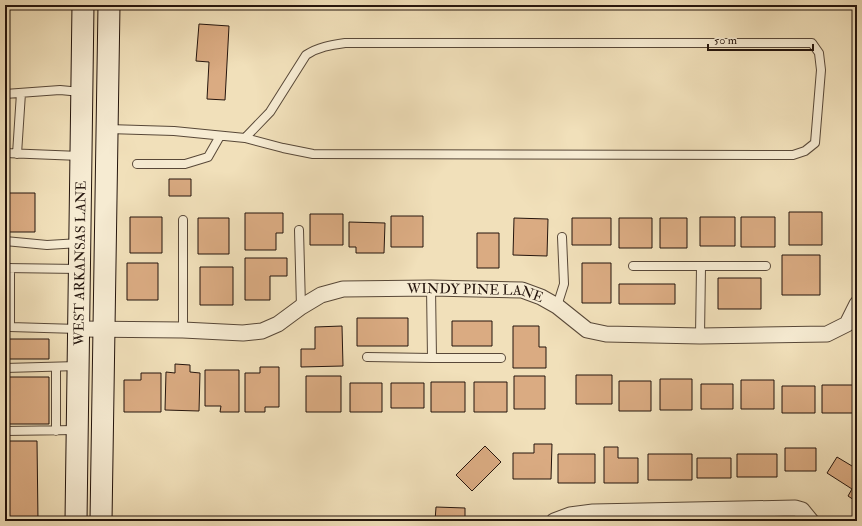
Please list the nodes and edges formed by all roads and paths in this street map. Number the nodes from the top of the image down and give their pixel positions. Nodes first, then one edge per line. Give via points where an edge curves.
1 (83, 5) edge
2 (109, 5) edge
3 (82, 92) junction
4 (21, 93) junction
5 (5, 94) edge
6 (107, 129) junction
7 (220, 136) junction
8 (245, 138) junction
9 (5, 153) edge
10 (17, 154) junction
11 (81, 156) junction
12 (137, 164) dead end
13 (183, 220) dead end
14 (298, 230) dead end
15 (562, 237) dead end
16 (5, 241) edge
17 (80, 243) junction
18 (633, 266) dead end
19 (766, 266) dead end
20 (701, 267) junction
21 (7, 268) edge
22 (80, 269) junction
23 (431, 288) junction
24 (857, 304) edge
25 (557, 306) junction
26 (301, 307) junction
27 (79, 329) junction
28 (104, 329) junction
29 (183, 330) junction
30 (700, 336) junction
31 (368, 358) dead end
32 (432, 358) junction
33 (500, 358) dead end
34 (78, 366) junction
35 (56, 367) junction
36 (5, 368) edge
37 (77, 430) junction
38 (5, 431) edge
39 (56, 431) junction
40 (810, 519) edge
41 (76, 521) edge
42 (102, 521) edge
43 (554, 521) edge

1 - 3 main road, WEST ARKANSAS LANE
2 - 6 main road, WEST ARKANSAS LANE
3 - 4 lane via 60,90
3 - 11 main road, WEST ARKANSAS LANE
4 - 5 lane
4 - 10 lane
6 - 7 lane via 174,131
6 - 28 main road, WEST ARKANSAS LANE
7 - 8 lane
7 - 12 lane via 208,157 185,164
8 - 8 lane via 313,154 793,155 815,143 821,70 819,53 812,43 345,43 327,46 306,55 270,112
9 - 10 lane
10 - 11 lane
11 - 17 main road, WEST ARKANSAS LANE
13 - 29 lane
14 - 26 lane
15 - 25 lane via 564,284
16 - 17 lane via 47,245
17 - 22 main road, WEST ARKANSAS LANE
18 - 20 lane
19 - 20 lane
20 - 30 lane
21 - 22 lane
21 - 27 lane via 10,327
22 - 27 main road, WEST ARKANSAS LANE
23 - 25 street, WINDY PINE LANE via 522,290
23 - 26 street, WINDY PINE LANE via 343,289 321,295
23 - 32 lane
24 - 30 street, WINDY PINE LANE via 846,324 826,334
25 - 30 street, WINDY PINE LANE via 586,330 606,334
26 - 29 street, WINDY PINE LANE via 278,324 262,331 243,333
27 - 28 street, WINDY PINE LANE
27 - 34 main road, WEST ARKANSAS LANE
28 - 29 street, WINDY PINE LANE
28 - 42 main road, WEST ARKANSAS LANE
31 - 32 lane
32 - 33 lane
34 - 35 lane
34 - 37 main road, WEST ARKANSAS LANE
35 - 36 lane
35 - 39 lane
37 - 39 lane
37 - 41 main road, WEST ARKANSAS LANE
38 - 39 lane
40 - 43 street via 802,510 795,508 593,512 570,515

